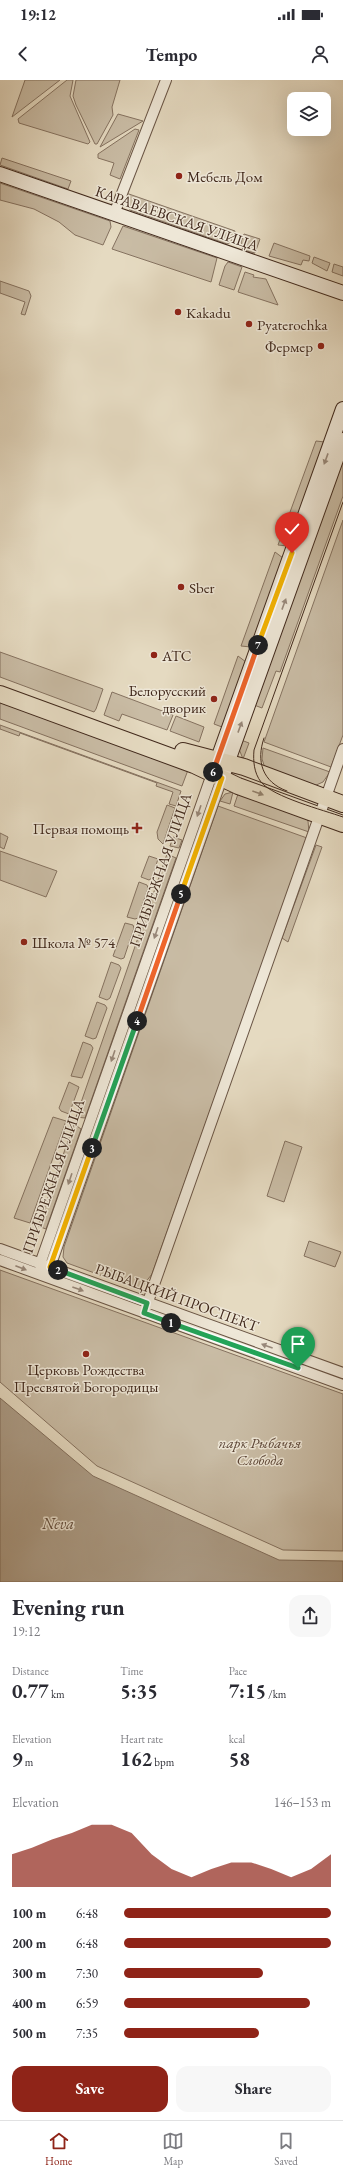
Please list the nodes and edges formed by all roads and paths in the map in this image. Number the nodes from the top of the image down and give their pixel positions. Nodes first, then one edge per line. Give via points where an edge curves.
1 (166, 80) edge
2 (0, 174) edge
3 (114, 214) junction
4 (343, 293) edge
5 (343, 409) edge
6 (343, 440) edge
7 (0, 684) edge
8 (0, 694) edge
9 (343, 749) edge
10 (219, 769) junction
11 (326, 798) junction
12 (343, 804) edge
13 (319, 816) junction
14 (343, 824) edge
15 (0, 1249) edge
16 (0, 1260) edge
17 (40, 1264) junction
18 (50, 1267) junction
19 (42, 1276) junction
20 (147, 1303) junction
21 (144, 1313) junction
22 (343, 1373) edge
23 (343, 1385) edge

1 - 3 street
2 - 3 street, КАРАВАЕВСКАЯ УЛИЦА
3 - 4 street, КАРАВАЕВСКАЯ УЛИЦА
5 -> 10 street, ПРИБРЕЖНАЯ УЛИЦА
10 -> 6 street, ПРИБРЕЖНАЯ УЛИЦА
7 - 10 main road via 197,756
8 - 10 main road
9 - 11 street
10 - 11 main road via 265,775
10 -> 13 main road
10 -> 17 street, ПРИБРЕЖНАЯ УЛИЦА
10 - 18 street, ПРИБРЕЖНАЯ УЛИЦА
11 - 12 main road
11 - 13 street
13 - 14 main road
13 - 20 street
15 - 17 street, РЫБАЦКИЙ ПРОСПЕКТ
16 -> 19 street, РЫБАЦКИЙ ПРОСПЕКТ
17 - 18 street, РЫБАЦКИЙ ПРОСПЕКТ
17 - 19 street, ПРИБРЕЖНАЯ УЛИЦА
18 - 19 street, ПРИБРЕЖНАЯ УЛИЦА
18 - 20 street, РЫБАЦКИЙ ПРОСПЕКТ
19 -> 21 street, РЫБАЦКИЙ ПРОСПЕКТ
20 - 21 street
22 -> 20 street, РЫБАЦКИЙ ПРОСПЕКТ
21 - 23 street, РЫБАЦКИЙ ПРОСПЕКТ

